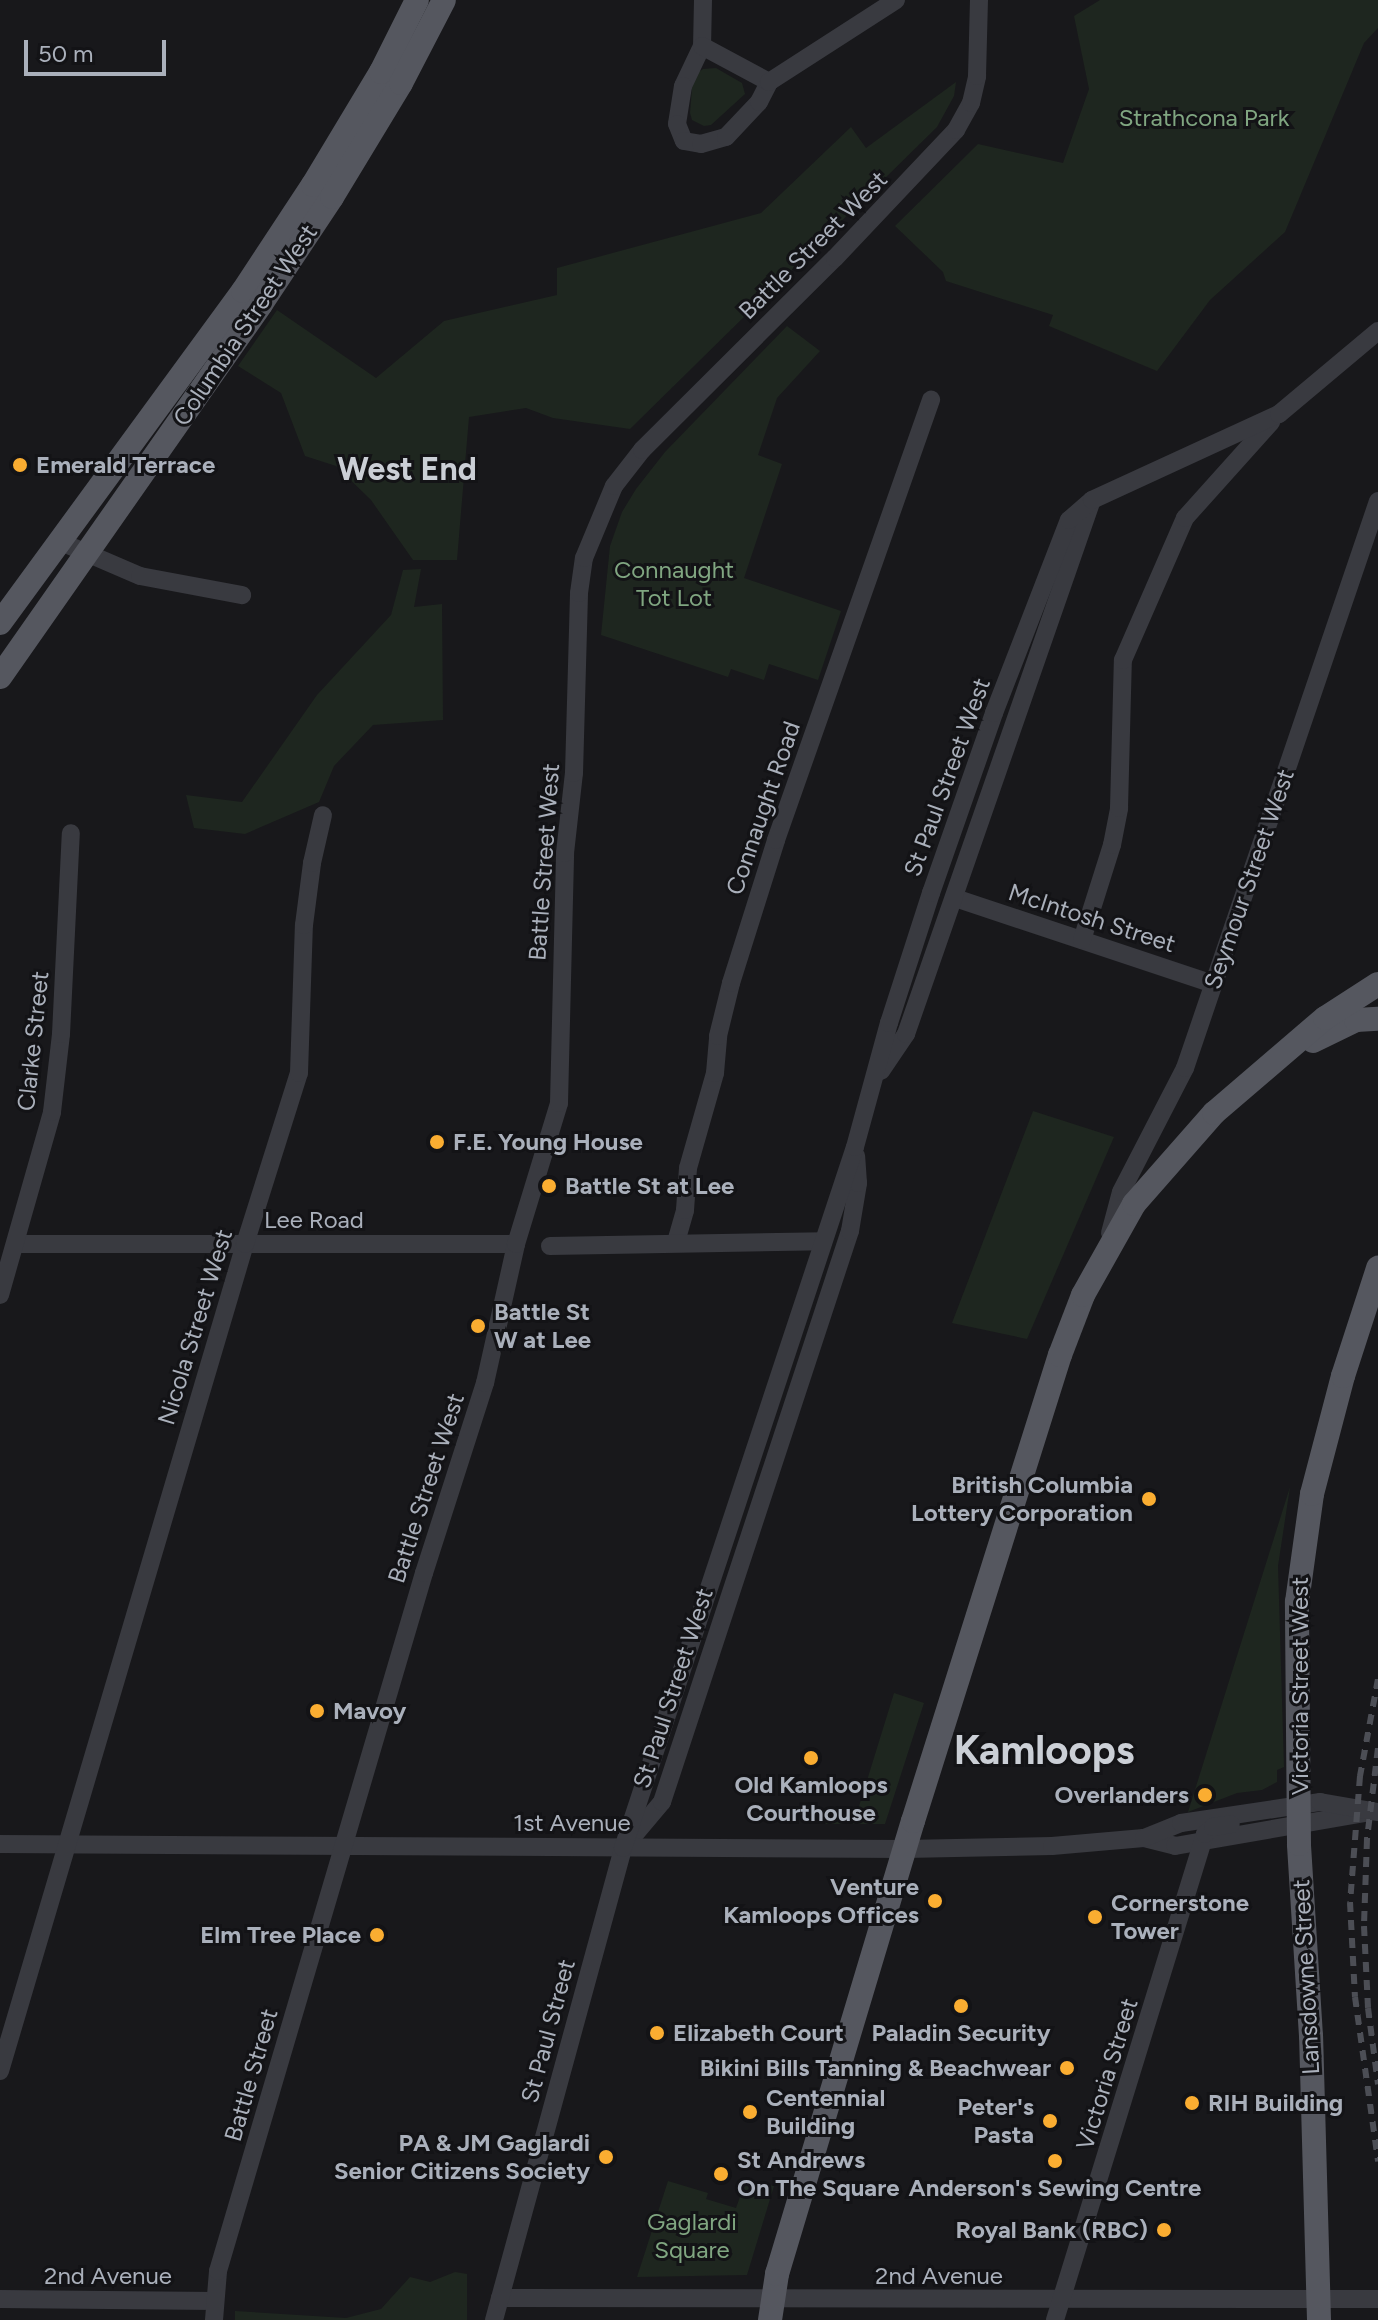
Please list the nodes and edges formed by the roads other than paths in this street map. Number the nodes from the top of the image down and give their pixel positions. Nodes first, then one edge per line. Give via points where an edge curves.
1 (417, 0) edge
2 (444, 0) edge
3 (703, 0) edge
4 (896, 0) edge
5 (979, 0) edge
6 (702, 46) junction
7 (769, 82) junction
8 (1378, 331) edge
9 (931, 399) dead end
10 (1279, 414) junction
11 (1092, 500) junction
12 (1378, 501) edge
13 (61, 542) junction
14 (88, 554) junction
15 (242, 595) dead end
16 (0, 623) edge
17 (0, 677) edge
18 (323, 815) dead end
19 (71, 833) dead end
20 (955, 898) junction
21 (1082, 940) junction
22 (1214, 984) junction
23 (1378, 984) edge
24 (1378, 1019) edge
25 (1269, 1065) junction
26 (872, 1083) junction
27 (855, 1147) junction
28 (823, 1241) junction
29 (676, 1242) junction
30 (16, 1244) junction
31 (245, 1244) junction
32 (516, 1244) junction
33 (550, 1246) dead end
34 (1105, 1252) junction
35 (1378, 1268) edge
36 (0, 1295) edge
37 (1376, 1812) edge
38 (1263, 1813) junction
39 (1299, 1816) junction
40 (1144, 1838) junction
41 (1205, 1842) junction
42 (0, 1844) edge
43 (67, 1845) junction
44 (344, 1845) junction
45 (623, 1848) junction
46 (905, 1849) junction
47 (0, 2071) edge
48 (500, 2298) junction
49 (0, 2299) edge
50 (1378, 2299) edge
51 (1060, 2301) junction
52 (215, 2310) edge
53 (772, 2310) edge
54 (1319, 2310) edge
55 (494, 2320) edge
56 (1055, 2320) edge

1 - 13 main road, Columbia Street West via 313,185 214,333
2 - 14 main road, Columbia Street West via 332,197
3 - 6 street
4 - 7 street
5 - 32 street, Battle Street West via 977,76 971,103 956,130 642,450 614,486 597,523 579,593 574,773 562,916 559,1103
6 - 7 street
6 - 7 street via 683,86 677,124 684,141 701,144 726,137 759,102
8 - 10 street, St Paul Street West
9 - 29 street, Connaught Road via 731,983
10 - 11 street, St Paul Street West
10 - 21 street via 1185,518 1123,660 1119,808
11 - 20 street, St Paul Street West
11 - 26 street, St Paul Street West via 1069,520 994,713
12 - 22 street, Seymour Street West
13 - 14 street
13 - 16 main road, Columbia Street West
14 - 15 street via 140,576
14 - 17 main road, Columbia Street West
18 - 31 street, Nicola Street West via 304,925 299,1073
19 - 30 street, Clarke Street via 52,1112
20 - 21 street, McIntosh Street
20 - 26 street, St Paul Street West via 906,1034
21 - 22 street, McIntosh Street
22 - 34 street, Seymour Street West via 1185,1068 1121,1192
23 - 25 main road, Seymour Street West via 1325,1018
24 - 25 main road via 1356,1020
25 - 34 main road, Seymour Street West via 1174,1155 1134,1204
26 - 27 street, St Paul Street West
27 - 28 street, St Paul Street West
27 - 45 street, St Paul Street West via 858,1183 850,1231 662,1802
28 - 29 street
28 - 45 street, St Paul Street West
29 - 33 street
30 - 31 street, Lee Road
30 - 36 street, Clarke Street
31 - 32 street, Lee Road
31 - 43 street, Nicola Street West
32 - 44 street, Battle Street West via 485,1383
34 - 46 main road, Seymour Street West via 1060,1355
35 - 39 main road, Victoria Street West via 1328,1431 1302,1548 1297,1602
37 - 39 street via 1328,1802
38 - 39 street, 1st Avenue
38 - 40 street, 1st Avenue via 1181,1823
38 - 41 street via 1213,1827
39 - 41 street, 1st Avenue
39 - 54 main road, Lansdowne Street
40 - 41 street, 1st Avenue via 1175,1846
40 - 46 street, 1st Avenue
41 - 51 street, Victoria Street
42 - 43 street, 1st Avenue
43 - 44 street, 1st Avenue
43 - 47 street, Nicola Street West
44 - 45 street, 1st Avenue
44 - 52 street, Battle Street via 218,2271
45 - 46 street, 1st Avenue
45 - 48 street, St Paul Street
46 - 53 main road, Seymour Street West via 777,2274
48 - 53 street, 2nd Avenue
48 - 55 street, St Paul Street
49 - 52 street, 2nd Avenue
50 - 54 street, 2nd Avenue
51 - 53 street, 2nd Avenue
51 - 54 street, 2nd Avenue
51 - 56 street, Victoria Street

